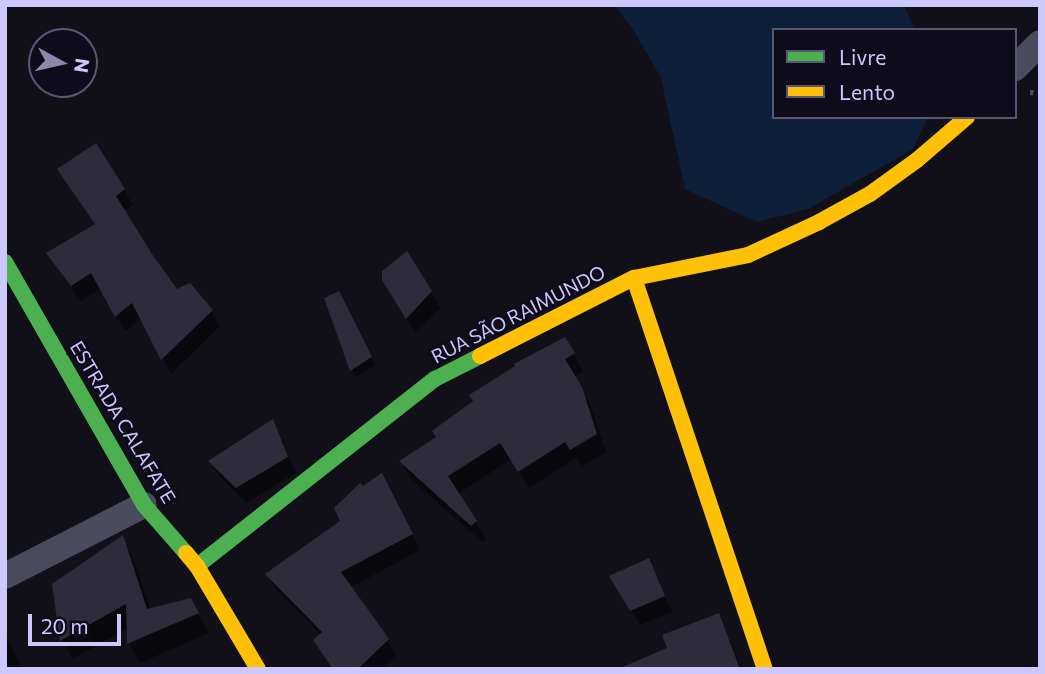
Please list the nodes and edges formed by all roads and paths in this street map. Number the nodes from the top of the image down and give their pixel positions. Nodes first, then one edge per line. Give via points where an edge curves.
1 (1040, 43) edge
2 (1017, 66) edge
3 (965, 119) edge
4 (5, 262) edge
5 (634, 278) junction
6 (144, 505) junction
7 (197, 566) junction
8 (5, 576) edge
9 (258, 669) edge
10 (765, 669) edge

1 - 2 street
3 - 5 street via 870,194 819,222 748,255
4 - 6 street, ESTRADA CALAFATE
5 - 7 street, RUA SÃO RAIMUNDO via 435,379
5 - 10 street, RUA SÃO RAIMUNDO
6 - 7 street, ESTRADA CALAFATE
6 - 8 street
7 - 9 street, ESTRADA CALAFATE

